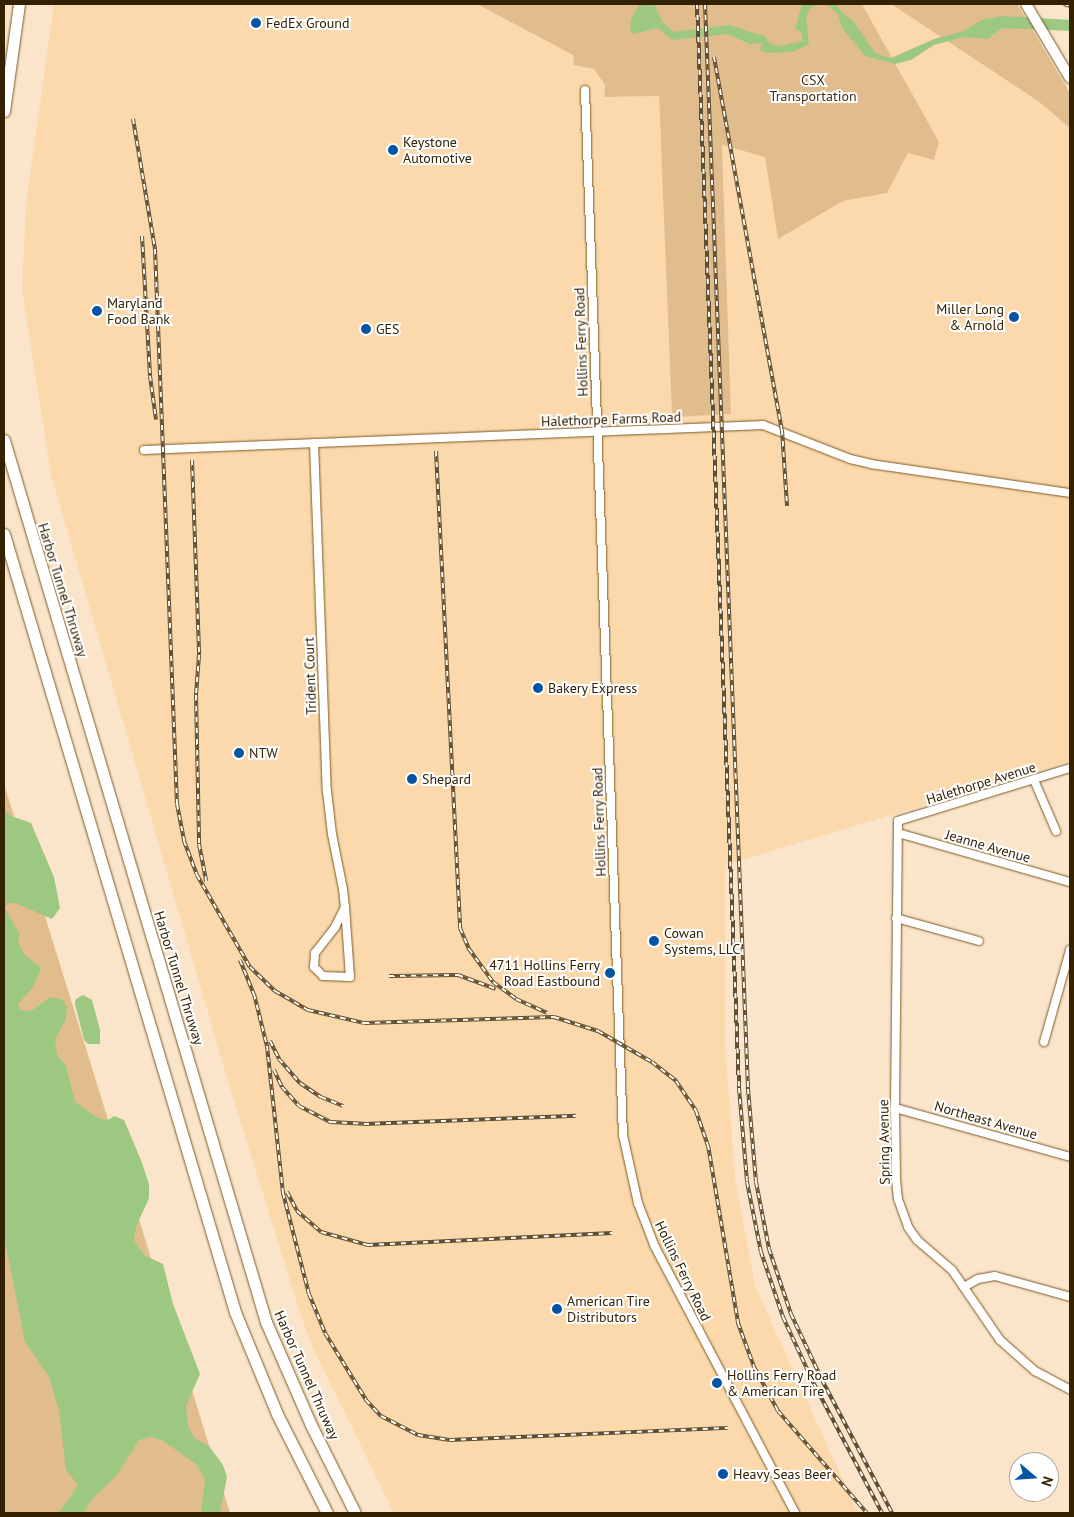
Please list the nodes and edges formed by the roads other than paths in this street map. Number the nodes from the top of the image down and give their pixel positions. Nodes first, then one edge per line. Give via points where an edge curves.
1 (19, 4) edge
2 (1026, 4) edge
3 (1070, 78) edge
4 (585, 90) dead end
5 (4, 111) edge
6 (597, 432) junction
7 (4, 440) edge
8 (314, 444) junction
9 (144, 450) dead end
10 (1070, 493) edge
11 (4, 534) edge
12 (1070, 768) edge
13 (1034, 780) junction
14 (898, 821) joint
15 (1056, 831) dead end
16 (898, 833) junction
17 (1070, 882) edge
18 (345, 907) junction
19 (896, 918) junction
20 (979, 941) dead end
21 (1070, 950) edge
22 (1044, 1042) dead end
23 (895, 1108) junction
24 (1070, 1157) edge
25 (964, 1287) junction
26 (1070, 1297) edge
27 (1070, 1390) edge
28 (327, 1513) edge
29 (355, 1513) edge
30 (795, 1513) edge

1 - 5 highway
2 - 3 main road
4 - 6 street, Hollins Ferry Road
6 - 8 street, Halethorpe Farms Road
6 - 10 street, Halethorpe Farms Road via 763,425 871,464
6 - 30 street, Hollins Ferry Road via 623,1135 638,1203 654,1247
7 - 29 highway, Harbor Tunnel Thruway via 266,1322 307,1416
8 - 9 street, Halethorpe Farms Road
8 - 18 street, Trident Court via 327,791
11 - 28 highway via 235,1312 277,1414
12 - 13 street, Halethorpe Avenue
13 - 14 street, Halethorpe Avenue
13 - 15 street
14 - 16 street, Spring Avenue
16 - 17 street, Jeanne Avenue
16 - 19 street, Spring Avenue
18 - 18 street, Trident Court via 350,977 323,976 314,967 315,953 335,927
19 - 20 street
19 - 23 street, Spring Avenue
21 - 22 street
23 - 24 street, Northeast Avenue
23 - 25 street, Spring Avenue via 896,1180 903,1214 917,1240 941,1257
25 - 26 street via 978,1279 995,1276
25 - 27 street, Spring Avenue via 1000,1340 1035,1371

